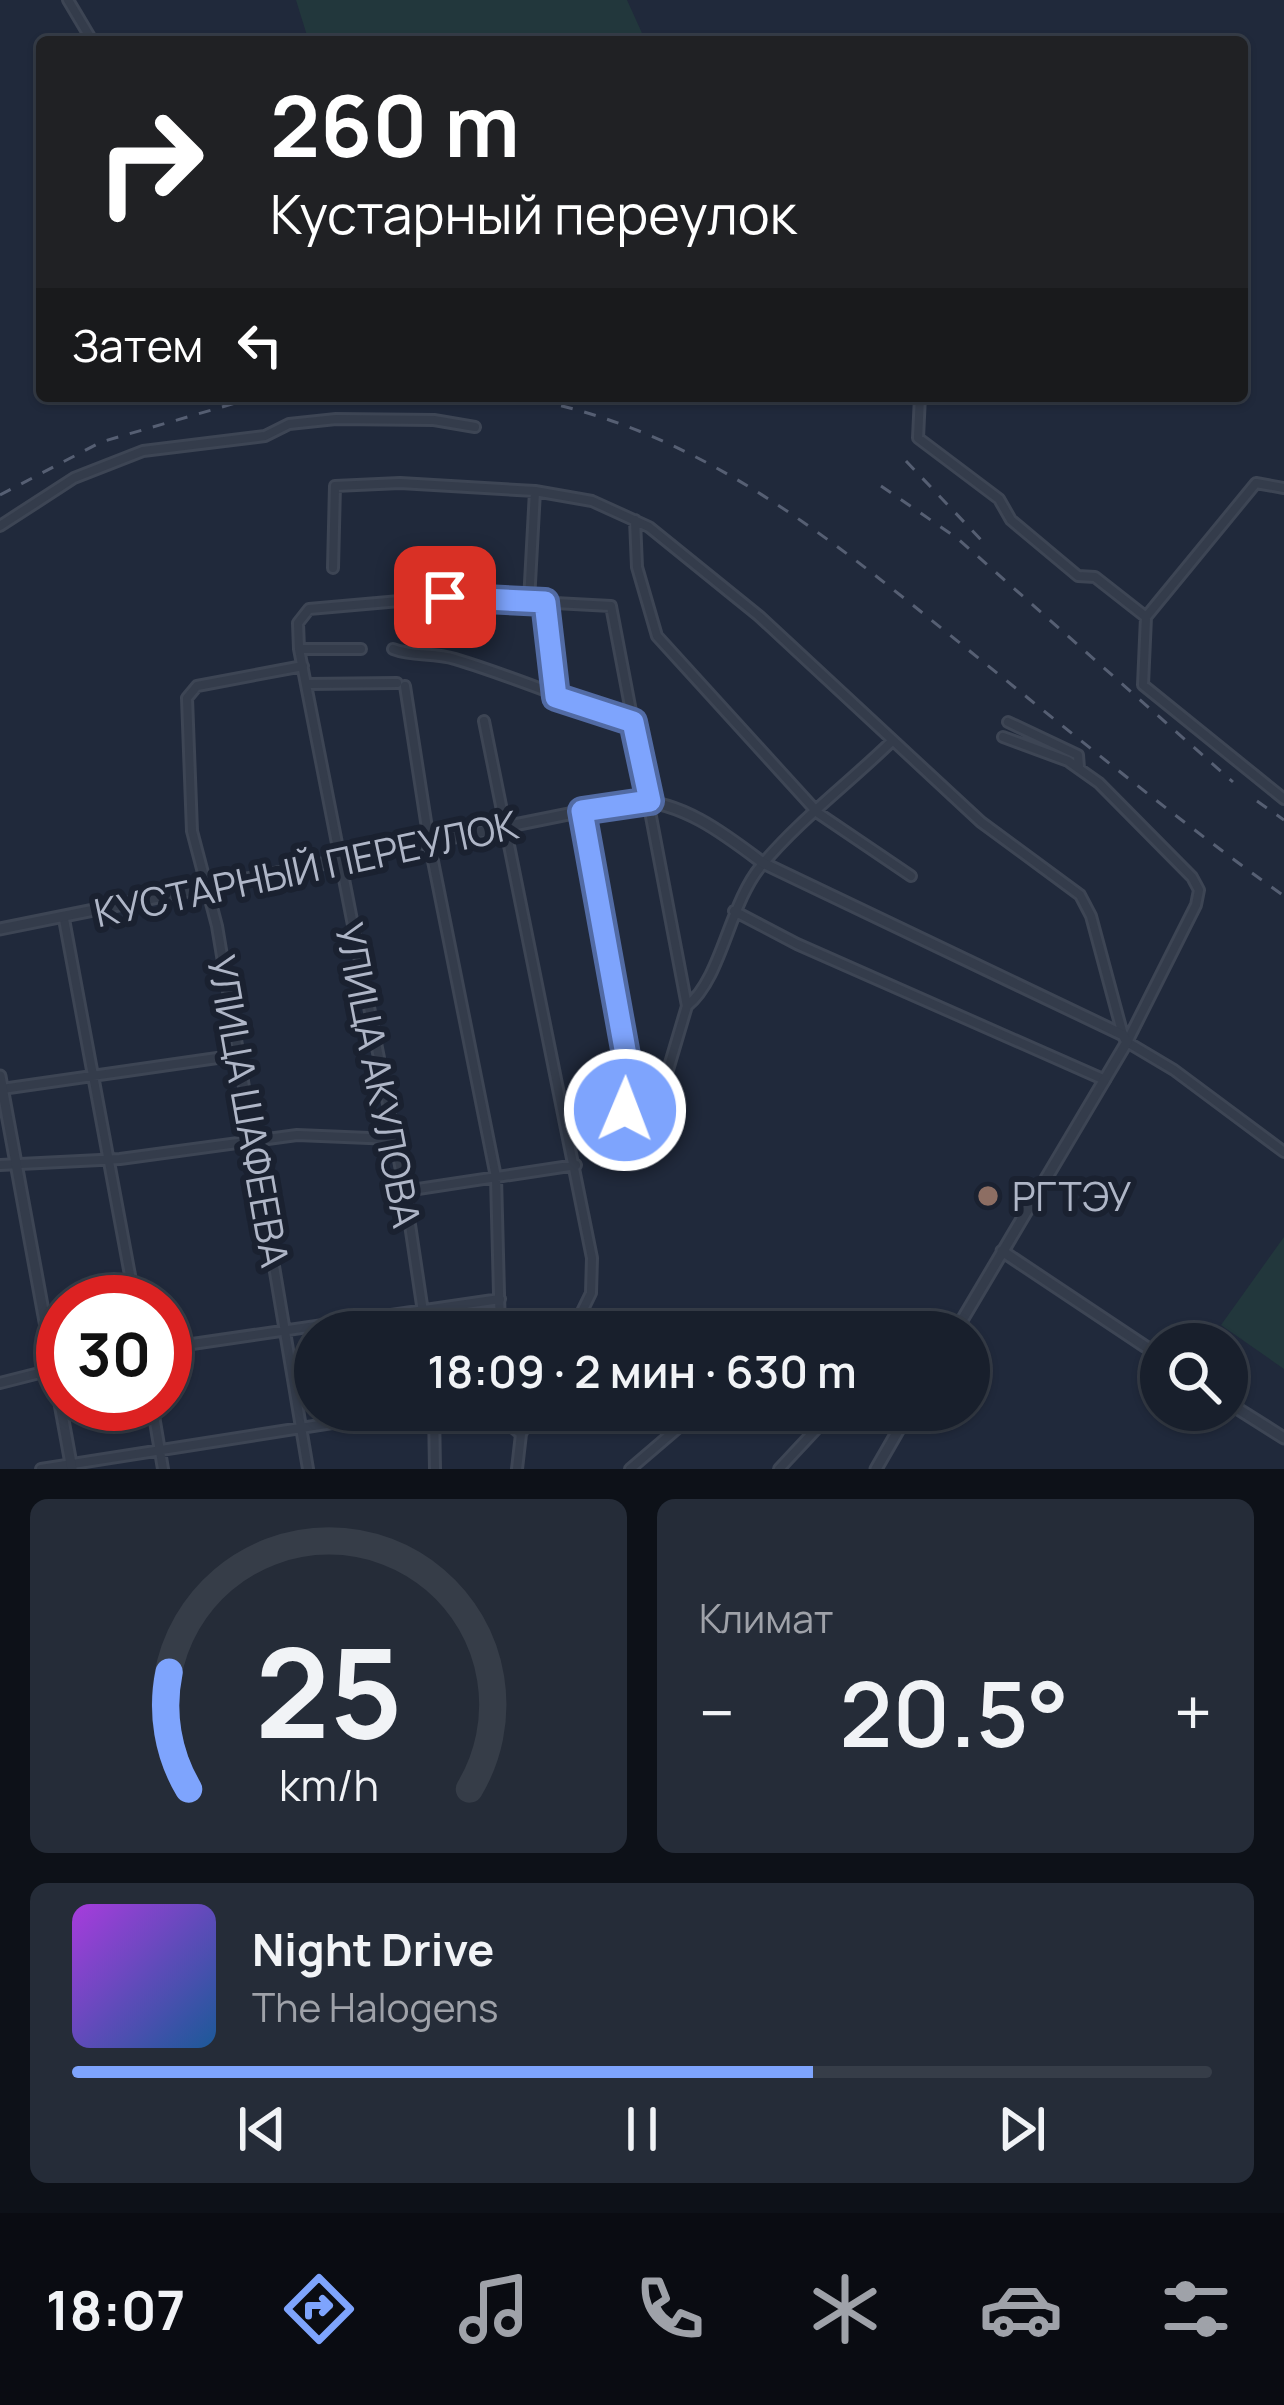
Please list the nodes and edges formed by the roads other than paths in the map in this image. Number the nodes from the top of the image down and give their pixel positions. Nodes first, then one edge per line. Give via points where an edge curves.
1 (68, 0) edge
2 (89, 36) edge
3 (920, 402) edge
4 (476, 427) dead end
5 (1284, 488) edge
6 (535, 491) junction
7 (635, 520) junction
8 (0, 526) edge
9 (333, 568) dead end
10 (529, 601) junction
11 (545, 602) junction
12 (1146, 617) junction
13 (298, 649) junction
14 (361, 649) dead end
15 (393, 649) dead end
16 (303, 666) junction
17 (308, 684) junction
18 (556, 697) junction
19 (484, 721) dead end
20 (633, 722) junction
21 (1008, 722) dead end
22 (1003, 737) dead end
23 (891, 742) junction
24 (1079, 769) junction
25 (1284, 799) edge
26 (650, 801) junction
27 (582, 811) junction
28 (818, 813) junction
29 (504, 826) junction
30 (429, 841) junction
31 (336, 859) junction
32 (763, 863) junction
33 (911, 876) dead end
34 (206, 887) junction
35 (734, 911) junction
36 (64, 919) junction
37 (0, 929) edge
38 (687, 1006) junction
39 (1125, 1039) junction
40 (238, 1054) junction
41 (0, 1076) edge
42 (94, 1076) junction
43 (1105, 1080) junction
44 (1, 1089) edge
45 (614, 1132) junction
46 (253, 1139) junction
47 (393, 1139) junction
48 (572, 1140) junction
49 (1284, 1152) edge
50 (110, 1160) junction
51 (16, 1164) junction
52 (576, 1165) junction
53 (0, 1166) edge
54 (496, 1177) junction
55 (404, 1191) junction
56 (1002, 1251) junction
57 (39, 1275) edge
58 (130, 1275) edge
59 (500, 1299) junction
60 (423, 1310) junction
61 (500, 1311) edge
62 (580, 1311) edge
63 (967, 1311) edge
64 (286, 1327) junction
65 (192, 1343) edge
66 (1140, 1344) edge
67 (36, 1374) edge
68 (294, 1381) edge
69 (0, 1383) edge
70 (1248, 1415) edge
71 (294, 1430) edge
72 (67, 1431) edge
73 (156, 1431) edge
74 (301, 1431) edge
75 (434, 1431) edge
76 (518, 1431) edge
77 (522, 1431) edge
78 (675, 1431) edge
79 (814, 1431) edge
80 (898, 1431) edge
81 (521, 1434) junction
82 (1284, 1438) edge
83 (160, 1453) junction
84 (72, 1467) edge
85 (41, 1469) edge
86 (164, 1469) edge
87 (308, 1469) edge
88 (435, 1469) edge
89 (518, 1469) edge
90 (631, 1469) edge
91 (779, 1469) edge
92 (876, 1469) edge

1 - 2 street
3 - 12 street via 918,438 999,499 1011,520 1078,576 1095,577
4 - 8 street via 336,419 143,452 74,478
5 - 12 street via 1256,483
6 - 7 street via 592,501
6 - 9 street via 335,486
6 - 10 street
7 - 23 street via 759,616
7 - 28 street via 637,567 657,636
10 - 11 street
10 - 13 street via 445,597 309,609 298,623
11 - 18 street
11 - 20 street via 611,605
12 - 25 street via 1143,685
13 - 14 street
13 - 16 street, УЛИЦА АКУЛОВА
15 - 18 street via 439,654
16 - 17 street, УЛИЦА АКУЛОВА
16 - 34 street, УЛИЦА ШАФЕЕВА via 196,686 187,698 192,831
17 - 30 street via 401,685
17 - 31 street, УЛИЦА АКУЛОВА
18 - 20 street
19 - 29 street
20 - 26 street
21 - 24 street via 1078,755
22 - 24 street
23 - 28 street
23 - 39 street via 1080,895
24 - 39 street via 1199,890
26 - 27 street, КУСТАРНЫЙ ПЕРЕУЛОК
26 - 32 street via 705,823
26 - 38 street
27 - 29 street, КУСТАРНЫЙ ПЕРЕУЛОК
27 - 45 street via 630,1084
28 - 32 street
28 - 33 street
29 - 30 street, КУСТАРНЫЙ ПЕРЕУЛОК
29 - 48 street
30 - 31 street, КУСТАРНЫЙ ПЕРЕУЛОК
30 - 54 street
31 - 34 street, КУСТАРНЫЙ ПЕРЕУЛОК
31 - 47 street, УЛИЦА АКУЛОВА
32 - 35 street
32 - 39 street
34 - 36 street, КУСТАРНЫЙ ПЕРЕУЛОК
34 - 40 street, УЛИЦА ШАФЕЕВА
35 - 38 street via 700,996
35 - 43 street
36 - 37 street, КУСТАРНЫЙ ПЕРЕУЛОК
36 - 42 street
38 - 45 street via 643,1125
39 - 43 street
39 - 49 street
40 - 42 street
40 - 46 street, УЛИЦА ШАФЕЕВА
41 - 44 street
42 - 44 street
42 - 50 street
43 - 56 street
44 - 51 street
45 - 48 street
46 - 47 street
46 - 50 street
46 - 64 street, УЛИЦА ШАФЕЕВА
47 - 55 street, УЛИЦА АКУЛОВА
48 - 52 street
50 - 51 street
50 - 58 street
51 - 53 street
51 - 57 street
52 - 54 street
52 - 62 street via 594,1276
54 - 55 street
54 - 59 street
55 - 60 street, УЛИЦА АКУЛОВА
56 - 63 street
56 - 66 street
59 - 60 street
59 - 61 street
60 - 64 street
64 - 65 street
64 - 68 street, УЛИЦА ШАФЕЕВА
67 - 69 street
70 - 82 street
71 - 83 street
72 - 84 street
73 - 83 street
74 - 87 street, УЛИЦА ШАФЕЕВА
75 - 88 street
76 - 81 street
77 - 81 street
78 - 90 street
79 - 91 street
80 - 92 street
81 - 89 street
83 - 84 street
83 - 86 street
84 - 85 street

